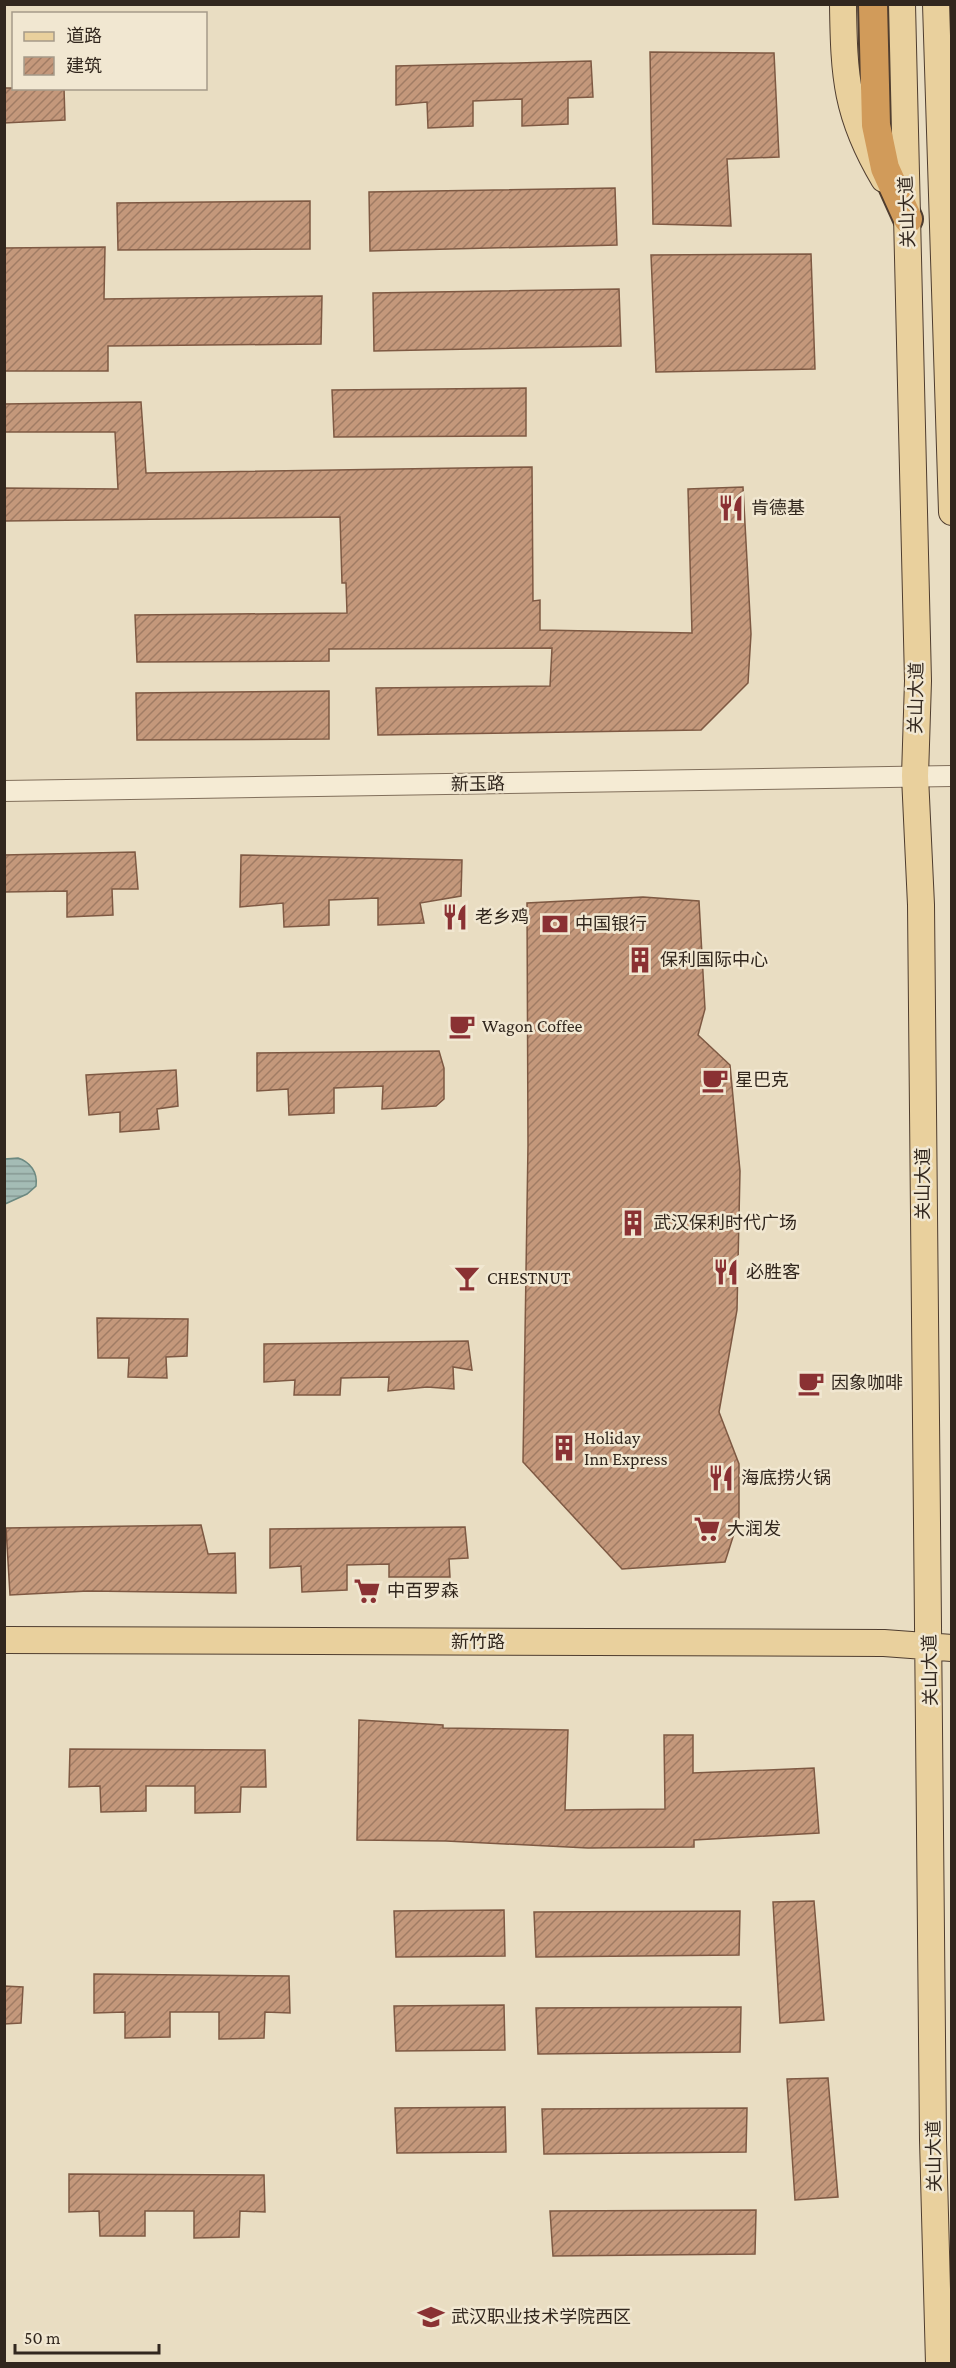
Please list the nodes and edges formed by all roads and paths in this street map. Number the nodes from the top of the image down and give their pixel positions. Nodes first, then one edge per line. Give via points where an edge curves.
1 (843, 4) edge
2 (873, 4) edge
3 (902, 4) edge
4 (936, 4) edge
5 (908, 219) junction
6 (951, 512) edge
7 (915, 776) junction
8 (951, 776) edge
9 (4, 791) edge
10 (4, 1640) edge
11 (940, 1648) edge
12 (944, 2247) edge
13 (945, 2306) edge
14 (939, 2364) edge

1 - 5 main road via 843,54 853,116 863,145
2 - 5 highway via 876,125 885,168
3 - 5 main road, 关山大道
4 - 6 main road, 关山大道
5 - 7 main road, 关山大道 via 918,681
7 - 8 street, 新玉路
7 - 9 street, 新玉路
7 - 11 main road, 关山大道
10 - 11 main road, 新竹路 via 884,1643
11 - 12 main road, 关山大道
12 - 13 main road, 关山大道
13 - 14 main road, 关山大道

